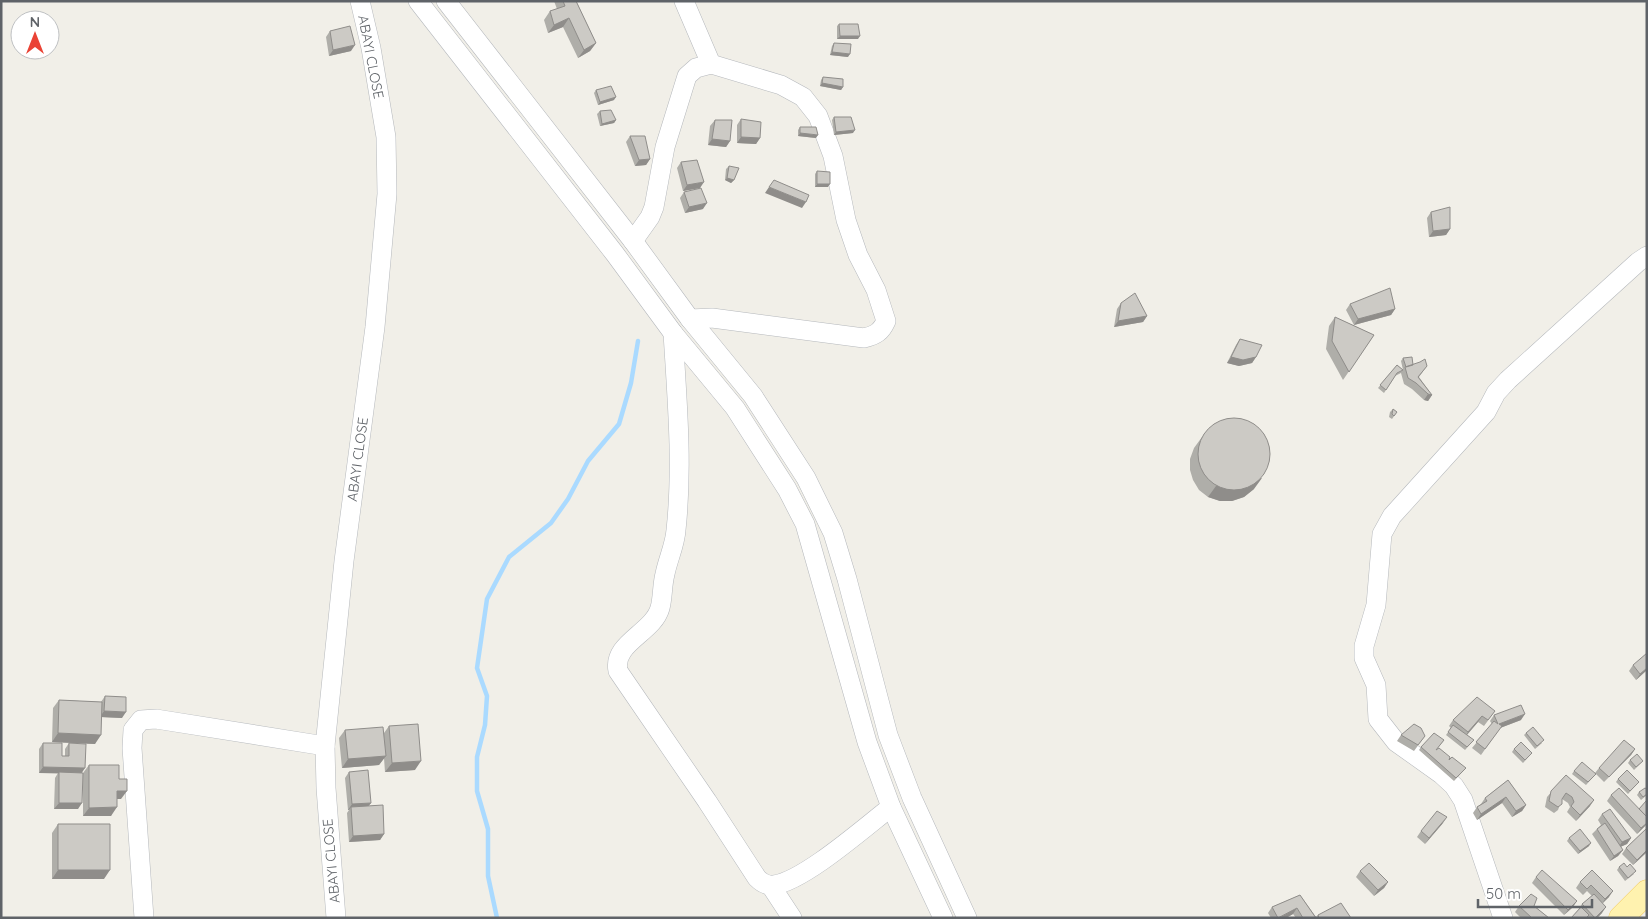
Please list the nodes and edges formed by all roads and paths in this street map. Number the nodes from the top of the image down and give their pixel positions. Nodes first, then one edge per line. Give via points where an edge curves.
1 (360, 1) edge
2 (418, 1) edge
3 (446, 1) edge
4 (684, 1) edge
5 (711, 64) junction
6 (633, 241) junction
7 (1647, 256) edge
8 (690, 319) junction
9 (673, 333) junction
10 (325, 746) junction
11 (891, 807) junction
12 (771, 886) junction
13 (1647, 892) edge
14 (144, 918) edge
15 (336, 918) edge
16 (792, 918) edge
17 (943, 918) edge
18 (967, 918) edge
19 (1503, 918) edge
20 (1621, 918) edge

1 - 10 street, ABAYI CLOSE via 386,137 387,194 375,327 344,561
2 - 9 street
3 - 6 street
4 - 5 street
5 - 6 street via 696,68 687,76 665,147 654,207
5 - 8 street via 781,84 803,97 818,116 834,156 849,228 886,321 875,336 864,338 712,318
6 - 8 street
7 - 19 street via 1508,380 1496,393 1486,412 1392,516 1382,534 1376,605 1364,646 1364,658 1376,685 1378,719 1396,742 1441,774 1463,800
8 - 18 street via 753,396 806,478 825,516 847,579 888,736 912,798
9 - 11 street via 735,408 787,489 805,524 867,742
9 - 12 street via 678,416 676,532 656,618 620,652 618,671 756,878
10 - 14 street via 156,719 141,720 133,730 132,748
10 - 15 street, ABAYI CLOSE
11 - 12 street via 816,865
11 - 17 street
12 - 16 street
13 - 20 main road

